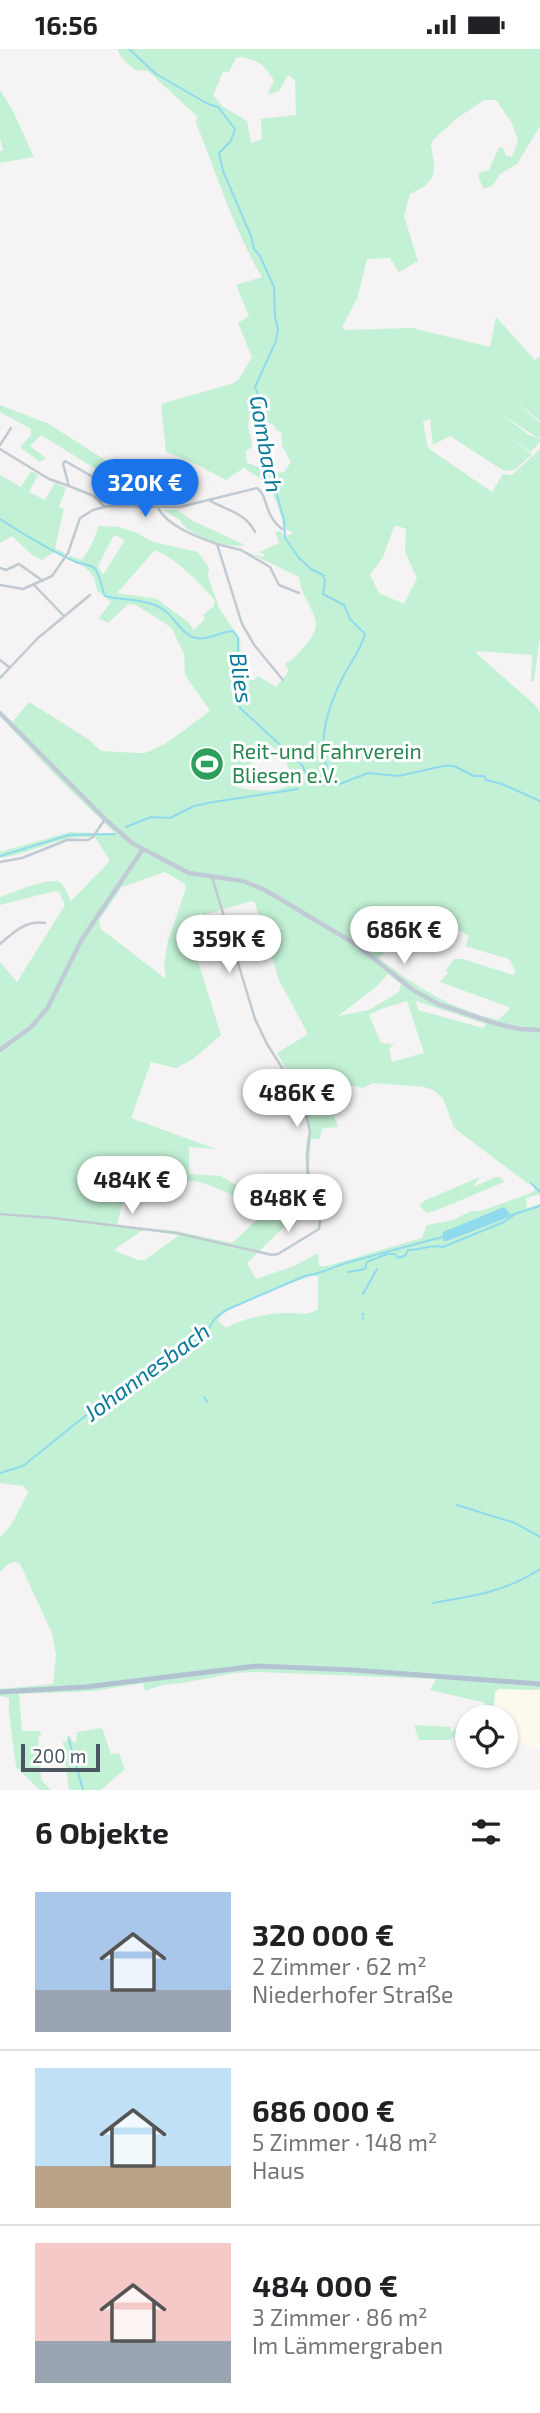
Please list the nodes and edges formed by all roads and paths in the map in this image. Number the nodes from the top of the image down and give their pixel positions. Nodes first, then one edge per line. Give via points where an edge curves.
1 (10, 428) dead end
2 (0, 447) edge
3 (93, 477) dead end
4 (69, 486) junction
5 (208, 499) junction
6 (105, 506) junction
7 (158, 508) junction
8 (282, 529) dead end
9 (255, 532) dead end
10 (217, 544) junction
11 (0, 568) edge
12 (43, 581) junction
13 (0, 585) edge
14 (34, 585) junction
15 (299, 593) dead end
16 (90, 595) dead end
17 (64, 616) junction
18 (0, 660) edge
19 (9, 667) junction
20 (0, 678) edge
21 (283, 680) dead end
22 (0, 713) edge
23 (105, 819) junction
24 (132, 843) junction
25 (143, 849) junction
26 (135, 861) junction
27 (0, 862) edge
28 (212, 877) junction
29 (45, 923) dead end
30 (0, 944) edge
31 (540, 1030) edge
32 (0, 1050) edge
33 (0, 1214) edge
34 (540, 1684) edge
35 (0, 1692) edge

1 - 2 street
2 - 4 street via 49,479
3 - 4 street via 64,461
4 - 6 street
5 - 7 street
5 - 8 street via 259,489 268,514
5 - 9 street via 236,512
6 - 7 street
6 - 12 street via 81,516 67,555
7 - 10 street via 192,536
10 - 15 street via 241,550 270,567 279,585
10 - 21 street via 242,624
11 - 12 street via 20,565
12 - 14 street
13 - 14 street via 20,589
14 - 17 street
16 - 17 street
17 - 19 street
18 - 19 street
19 - 20 street
22 - 23 main road
23 - 24 main road
23 - 27 street via 88,840 67,840
24 - 25 main road
24 - 26 main road
25 - 26 main road
25 - 28 main road via 179,869
26 - 32 main road via 82,939 47,1009
28 - 31 main road via 243,881 273,894 357,945 438,1004 494,1023
28 - 33 street via 255,1019 295,1088 309,1124 307,1167 319,1229 278,1254 176,1233
29 - 30 street via 23,926
34 - 35 main road via 257,1666 85,1687

